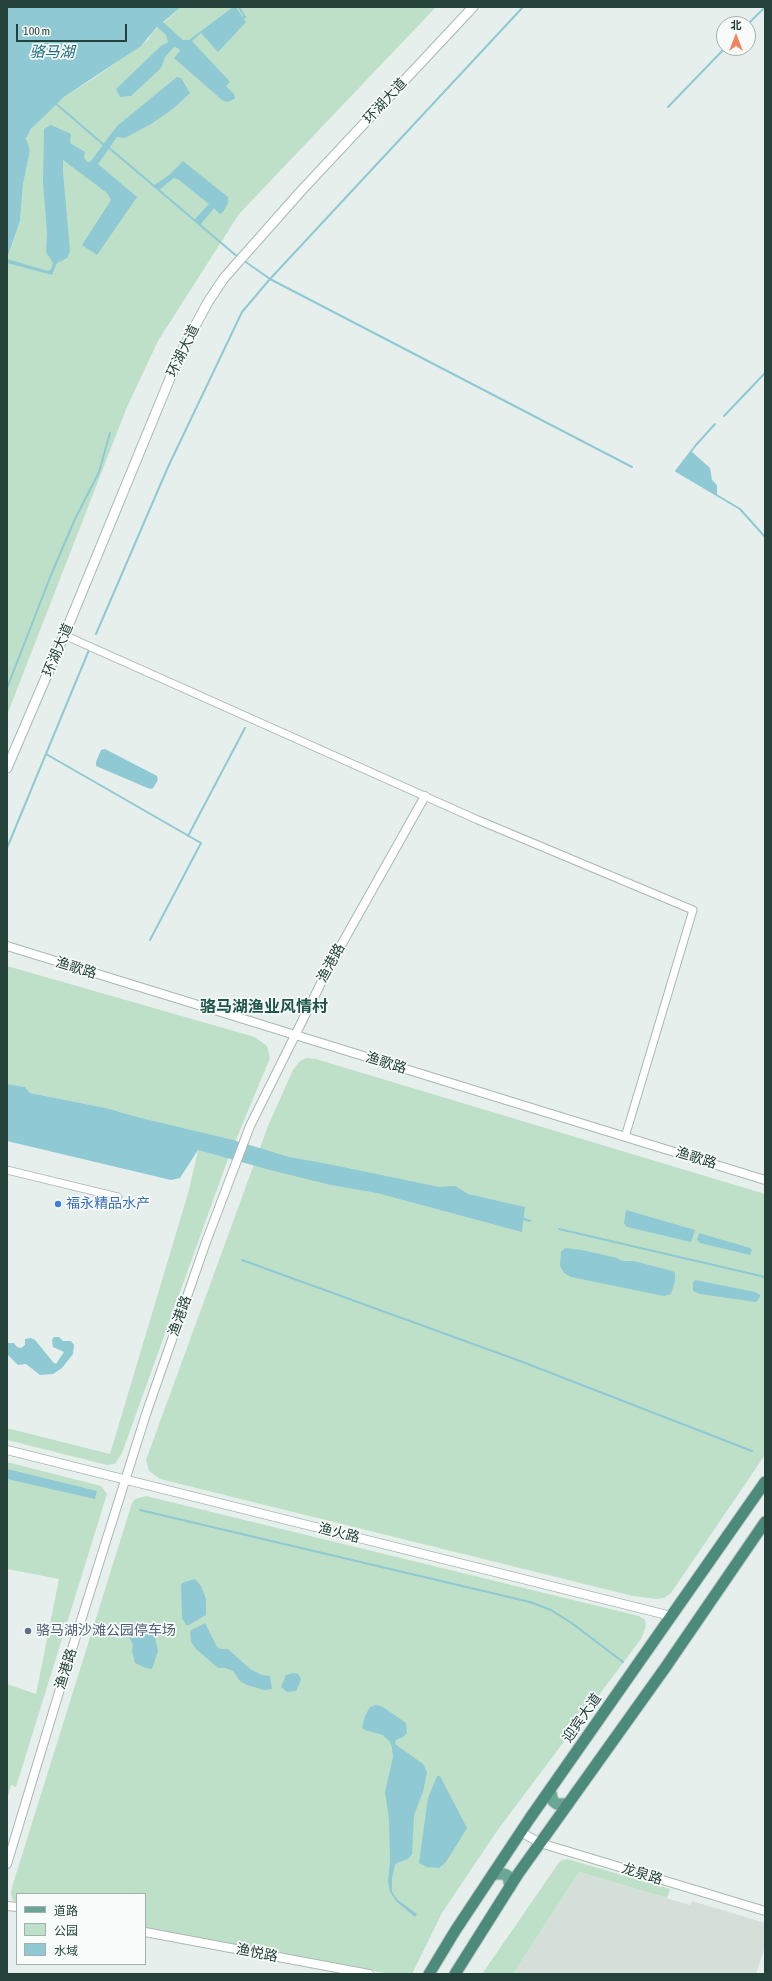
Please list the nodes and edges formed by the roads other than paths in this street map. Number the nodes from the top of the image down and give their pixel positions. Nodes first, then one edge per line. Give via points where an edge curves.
1 (473, 7) edge
2 (64, 635) junction
3 (7, 768) edge
4 (425, 796) junction
5 (7, 946) edge
6 (294, 1035) junction
7 (625, 1137) junction
8 (7, 1170) edge
9 (765, 1180) edge
10 (118, 1197) dead end
11 (7, 1450) edge
12 (126, 1480) junction
13 (765, 1482) edge
14 (765, 1522) edge
15 (671, 1616) junction
16 (550, 1790) junction
17 (568, 1804) junction
18 (521, 1832) junction
19 (540, 1843) junction
20 (7, 1864) edge
21 (493, 1874) junction
22 (510, 1887) junction
23 (765, 1911) edge
24 (146, 1932) edge
25 (369, 1974) edge
26 (430, 1974) edge
27 (455, 1974) edge

1 - 2 main road, 环湖大道 via 301,191 224,278 208,302 180,354
2 - 3 main road, 环湖大道
2 - 4 street
4 - 6 street, 渔港路 via 330,965
4 - 7 street via 693,910
5 - 6 street, 渔歌路
6 - 7 street, 渔歌路
6 - 12 street, 渔港路 via 250,1126 208,1236 146,1414
7 - 9 street, 渔歌路
8 - 10 street
11 - 12 street, 渔火路
12 - 15 street, 渔火路
12 - 20 street, 渔港路
13 - 15 highway, 迎宾大道
14 - 17 highway
15 - 16 highway, 迎宾大道
16 - 17 main road via 552,1801 557,1804
16 - 18 highway, 迎宾大道
17 - 19 highway
18 - 19 street, 龙泉路
18 - 21 highway, 迎宾大道
19 - 22 highway
19 - 23 street, 龙泉路
21 - 22 main road via 508,1876
21 - 26 highway, 迎宾大道
22 - 27 highway
24 - 25 street, 渔悦路

